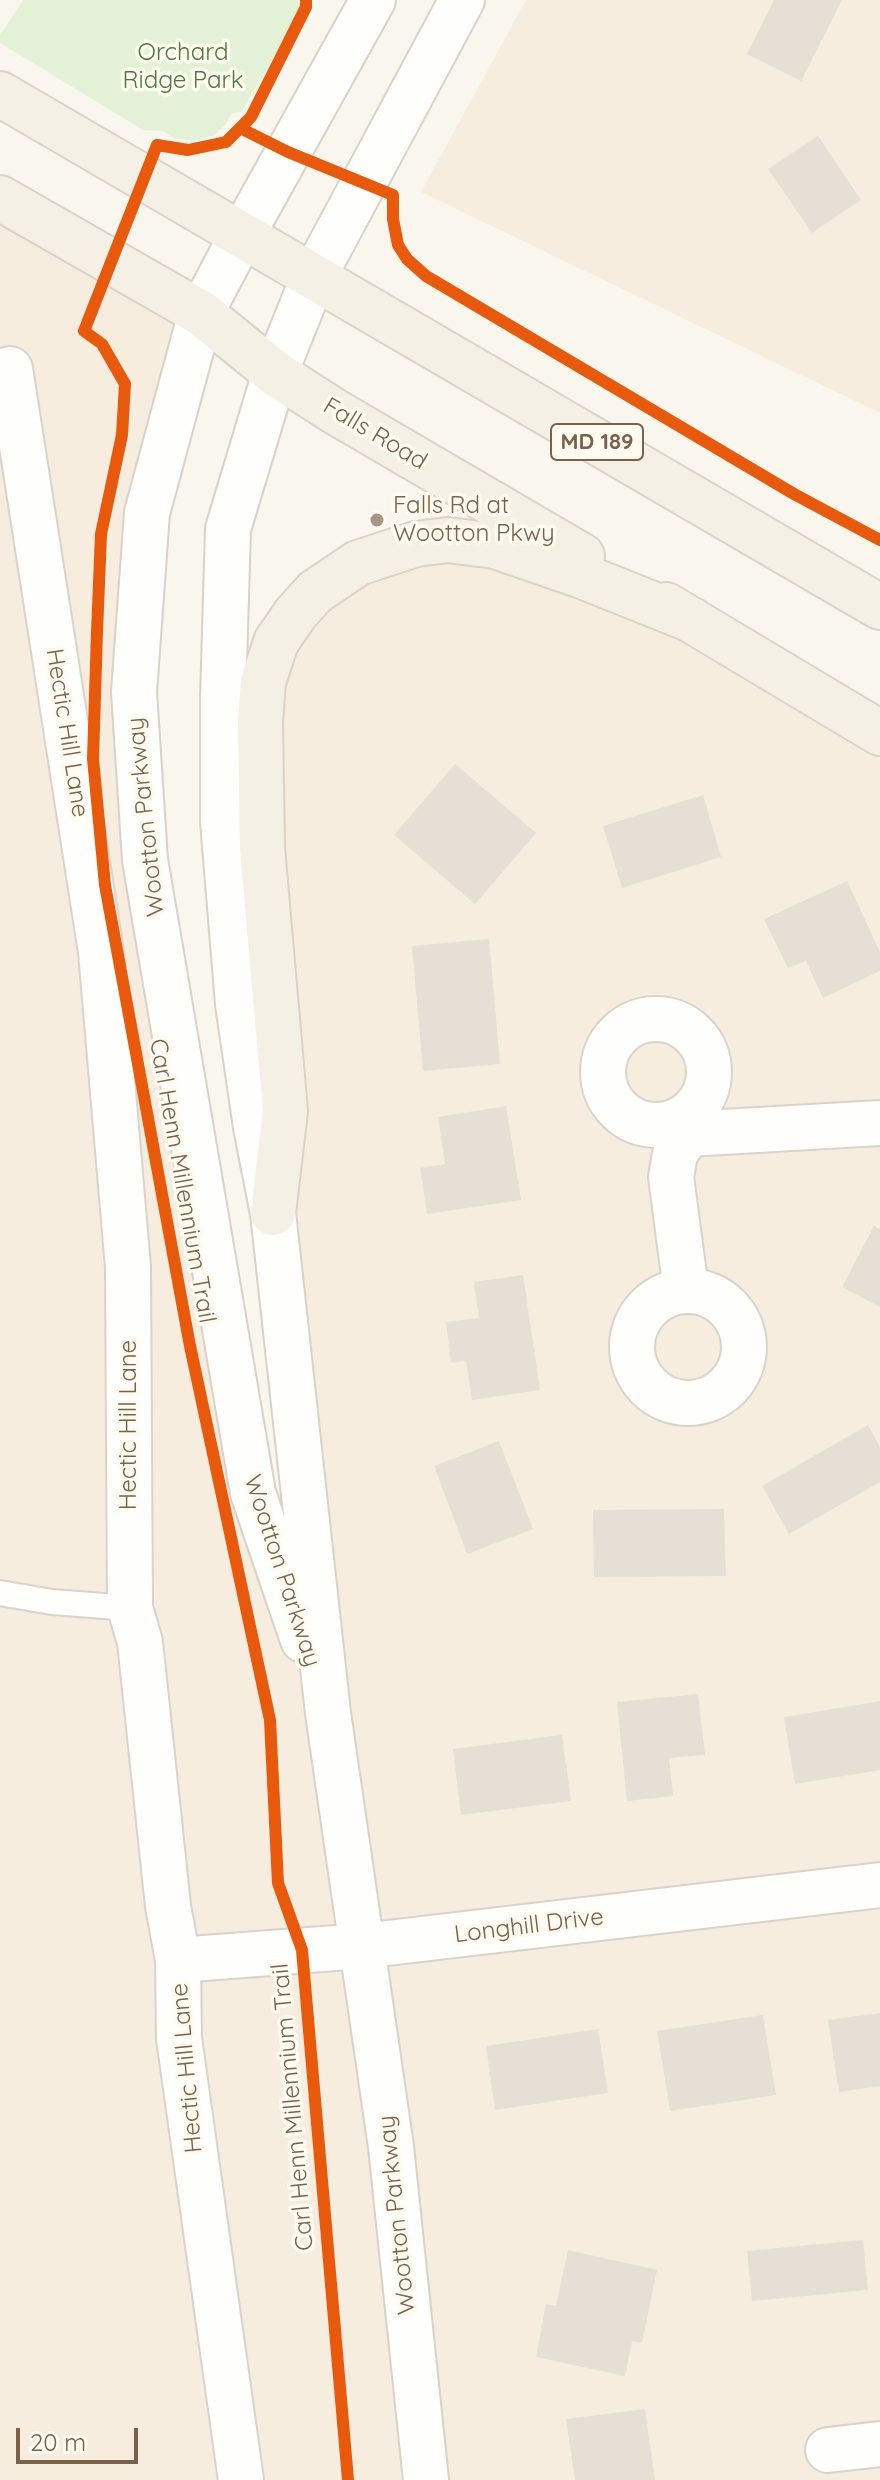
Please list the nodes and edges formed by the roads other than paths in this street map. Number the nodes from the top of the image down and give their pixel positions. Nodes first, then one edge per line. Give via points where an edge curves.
1 (373, 0) edge
2 (462, 0) edge
3 (0, 94) edge
4 (0, 198) edge
5 (242, 235) junction
6 (314, 276) junction
7 (201, 313) junction
8 (5, 371) edge
9 (275, 373) junction
10 (880, 607) edge
11 (692, 620) junction
12 (880, 733) edge
13 (880, 1123) edge
14 (273, 1213) junction
15 (686, 1290) dead end
16 (0, 1593) edge
17 (130, 1608) junction
18 (328, 1713) junction
19 (880, 1885) edge
20 (362, 1946) junction
21 (178, 1960) junction
22 (880, 2444) edge
23 (828, 2450) dead end
24 (241, 2480) edge
25 (426, 2480) edge

1 - 5 main road, Wootton Parkway
2 - 6 main road, Wootton Parkway
3 - 5 main road, MD 189
4 - 7 main road, Falls Road
5 - 6 main road, MD 189
5 - 7 main road, Wootton Parkway
6 - 9 main road, Wootton Parkway
6 - 10 main road, MD 189
7 - 9 main road, Falls Road
7 - 18 main road, Wootton Parkway via 147,513 134,692 145,860 253,1493
8 - 17 main road, Hectic Hill Lane via 101,952 128,1267
9 - 11 main road, Falls Road
9 - 14 main road, Wootton Parkway via 228,529 223,699 223,821 238,1004
11 - 12 main road, Falls Road
11 - 14 main road via 495,546 448,540 416,544 358,563 315,592 296,613 276,642 263,682 260,734 262,848 285,1111
13 - 15 main road via 684,1127 671,1177
14 - 18 main road, Wootton Parkway
16 - 17 lane
17 - 21 main road, Hectic Hill Lane via 140,1642
18 - 20 main road, Wootton Parkway
19 - 20 main road, Longhill Drive
20 - 21 main road, Longhill Drive
20 - 25 main road, Wootton Parkway via 391,2147
21 - 24 main road, Hectic Hill Lane via 179,2038
22 - 23 main road

